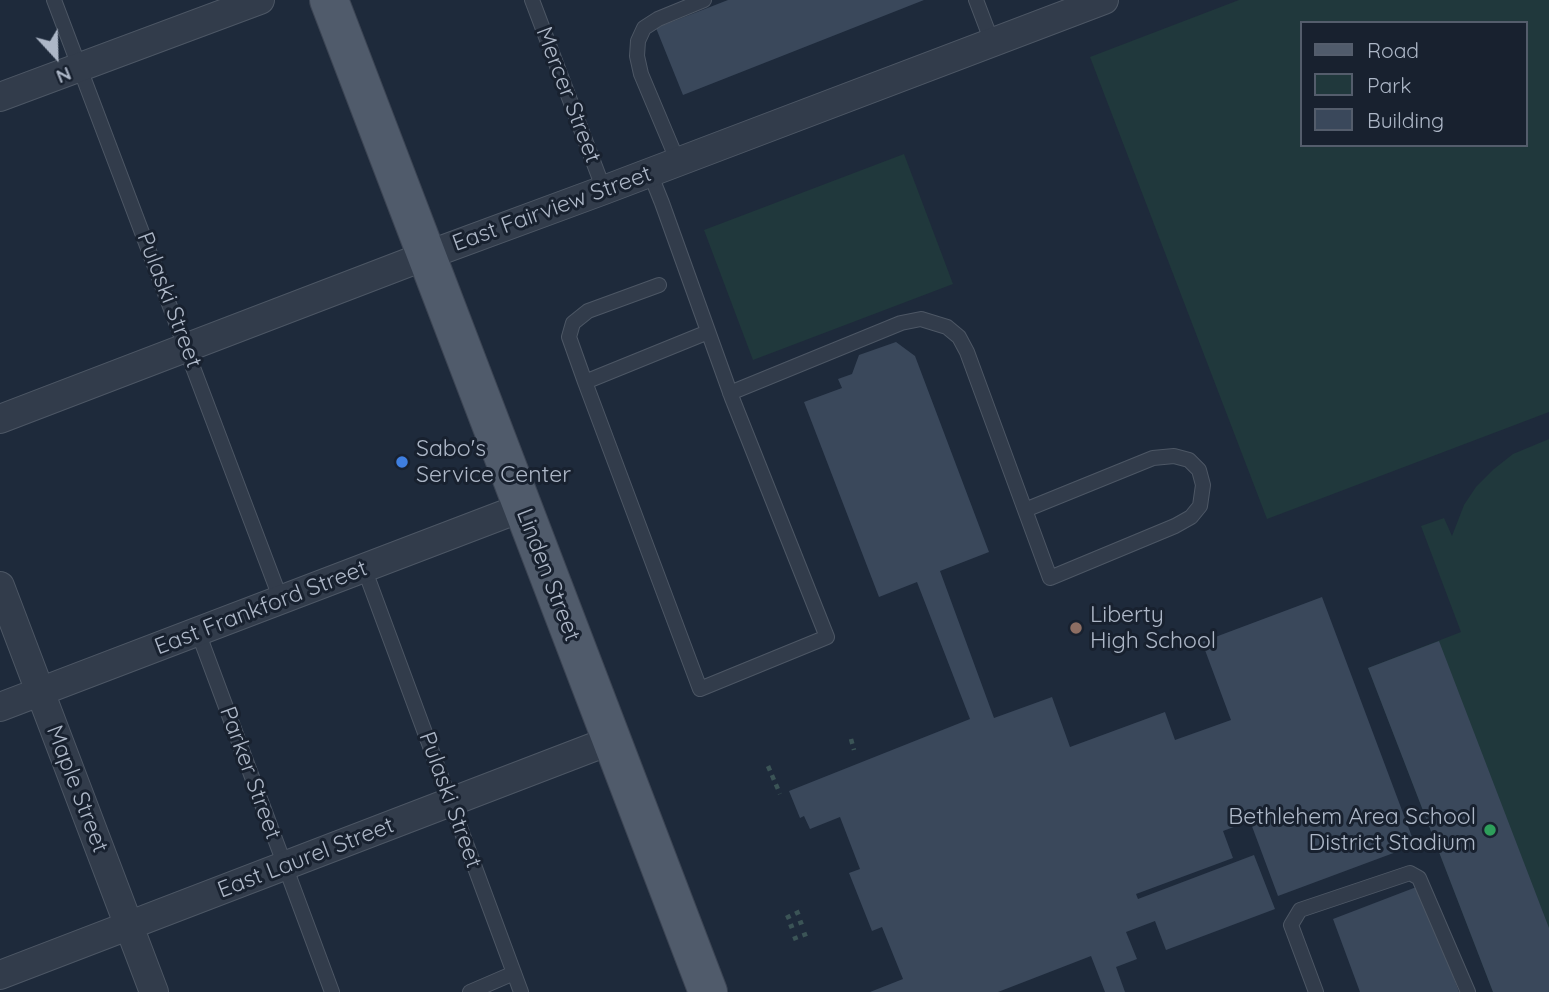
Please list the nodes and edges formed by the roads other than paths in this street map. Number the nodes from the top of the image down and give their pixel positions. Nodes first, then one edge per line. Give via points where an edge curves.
1 (54, 0) edge
2 (260, 0) edge
3 (329, 0) edge
4 (532, 0) edge
5 (704, 0) edge
6 (976, 0) edge
7 (1104, 0) edge
8 (992, 42) junction
9 (79, 67) junction
10 (0, 97) edge
11 (678, 162) junction
12 (650, 173) junction
13 (604, 190) junction
14 (428, 254) junction
15 (659, 285) dead end
16 (708, 332) junction
17 (187, 346) junction
18 (585, 382) junction
19 (730, 393) junction
20 (0, 419) edge
21 (522, 508) junction
22 (1025, 510) junction
23 (364, 568) junction
24 (0, 586) edge
25 (281, 600) junction
26 (198, 632) junction
27 (41, 692) junction
28 (0, 707) edge
29 (612, 740) junction
30 (452, 803) junction
31 (285, 866) junction
32 (128, 925) junction
33 (514, 973) junction
34 (0, 975) edge
35 (154, 992) edge
36 (332, 992) edge
37 (470, 992) edge
38 (521, 992) edge
39 (708, 992) edge
40 (1315, 992) edge
41 (1468, 992) edge

1 - 9 lane, Pulaski Street
2 - 9 street
3 - 14 main road, Linden Street
4 - 13 lane, Mercer Street
5 - 11 lane via 644,28 638,41 641,74
6 - 8 lane
7 - 8 street, East Fairview Street
8 - 11 street, East Fairview Street
9 - 10 street
9 - 17 lane, Pulaski Street
11 - 12 street, East Fairview Street
12 - 13 street, East Fairview Street
12 - 16 lane
13 - 14 street, East Fairview Street
14 - 17 street, East Fairview Street
14 - 21 main road, Linden Street
15 - 18 lane via 588,311 573,323 569,337
16 - 18 lane
16 - 19 lane
17 - 20 street, East Fairview Street
17 - 25 lane, Pulaski Street
18 - 19 lane via 700,689 827,637
19 - 22 lane via 901,323 921,319 947,327 960,337 967,352
21 - 23 street, East Frankford Street
21 - 29 main road, Linden Street
22 - 22 lane via 1050,578 1191,517 1200,506 1203,485 1199,470 1189,460 1153,458
23 - 25 street, East Frankford Street
23 - 30 lane, Pulaski Street
24 - 27 street, Maple Street
25 - 26 street, East Frankford Street
26 - 27 street, East Frankford Street
26 - 31 lane, Parker Street
27 - 28 street, East Frankford Street
27 - 32 street, Maple Street
29 - 30 street, East Laurel Street
29 - 39 main road, Linden Street
30 - 31 street, East Laurel Street
30 - 33 lane, Pulaski Street
31 - 32 street, East Laurel Street
31 - 36 lane, Parker Street
32 - 34 street, East Laurel Street
32 - 35 street, Maple Street
33 - 37 lane
33 - 38 lane, Pulaski Street
40 - 41 lane via 1291,925 1300,910 1409,873 1419,878

